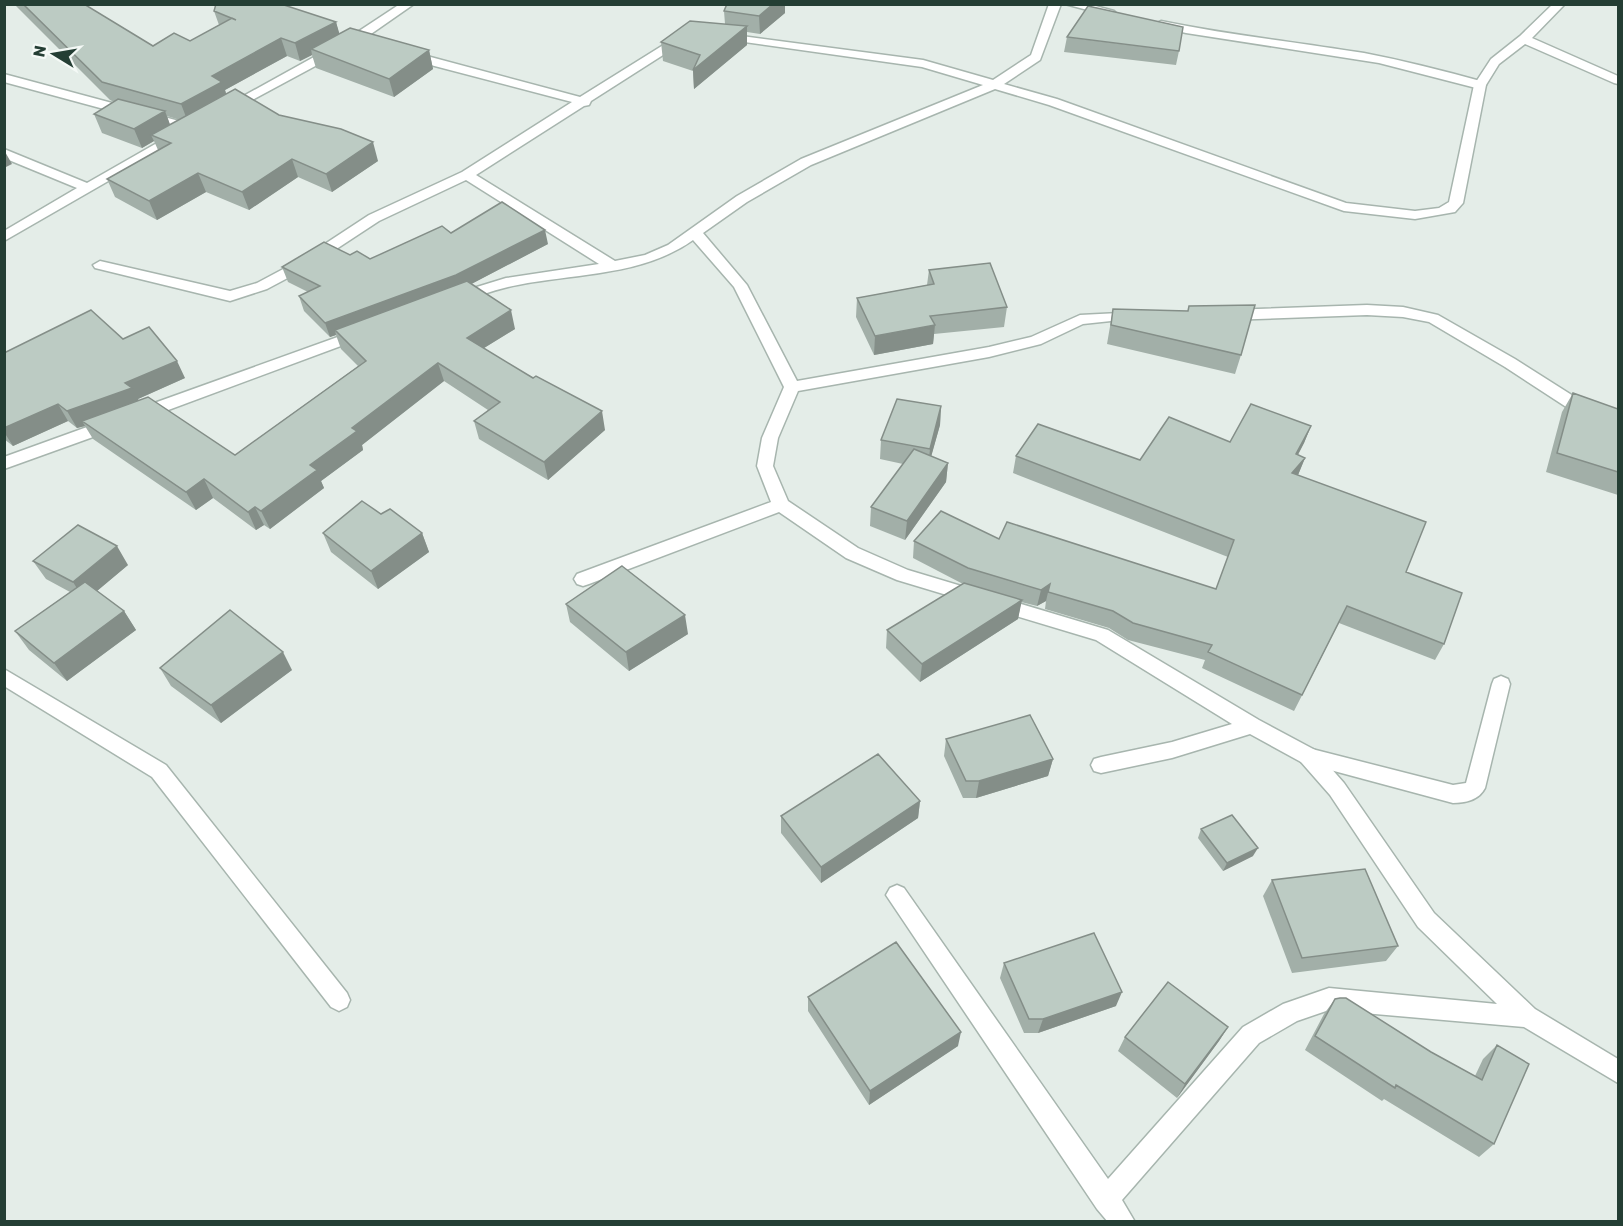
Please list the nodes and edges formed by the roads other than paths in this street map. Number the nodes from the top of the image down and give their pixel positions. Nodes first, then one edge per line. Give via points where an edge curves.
1 (410, 4) edge
2 (1055, 4) edge
3 (1070, 4) edge
4 (1560, 4) edge
5 (1122, 16) edge
6 (1154, 23) edge
7 (689, 33) edge
8 (708, 34) edge
9 (1524, 39) junction
10 (400, 52) edge
11 (4, 78) edge
12 (1618, 80) edge
13 (994, 85) junction
14 (1480, 85) junction
15 (585, 102) junction
16 (200, 123) junction
17 (4, 153) edge
18 (467, 175) junction
19 (88, 188) junction
20 (695, 233) junction
21 (4, 237) edge
22 (100, 265) dead end
23 (613, 266) junction
24 (445, 301) edge
25 (1148, 315) edge
26 (1217, 315) edge
27 (379, 327) edge
28 (792, 387) junction
29 (1618, 424) edge
30 (4, 463) edge
31 (781, 506) junction
32 (583, 579) dead end
33 (4, 676) edge
34 (1501, 684) dead end
35 (1252, 726) junction
36 (1308, 756) junction
37 (1101, 765) dead end
38 (897, 895) dead end
39 (339, 1000) dead end
40 (1527, 1017) junction
41 (1618, 1072) edge
42 (1106, 1200) junction
43 (1123, 1221) edge

1 - 16 street via 359,42
2 - 13 street via 1036,57
3 - 5 street
4 - 9 street
6 - 14 street via 1209,36 1365,57
7 - 15 street
8 - 13 street via 923,64
9 - 12 street
9 - 14 street via 1495,62
10 - 15 street
11 - 16 street
13 - 14 street via 1053,102 1344,207 1415,215 1441,213 1455,203
13 - 20 street via 806,162 742,199
15 - 18 street
16 - 19 street
17 - 19 street
18 - 22 street via 374,218 262,286 230,296
18 - 23 street
19 - 21 street
20 - 23 street via 649,258
20 - 28 street via 740,285
23 - 24 street via 506,283
25 - 28 street via 1080,320 1036,341 989,352
26 - 29 street via 1367,310 1433,318 1583,410
27 - 30 street
28 - 31 street via 770,438 765,466
31 - 32 street
31 - 35 street via 852,553 903,575 1102,635
33 - 39 street via 159,771
34 - 36 street via 1475,788 1464,794
35 - 36 street
35 - 37 street via 1172,750
36 - 40 street via 1337,789 1426,920
38 - 42 street
40 - 41 street
40 - 42 street via 1329,999 1291,1012 1251,1035
42 - 43 street

